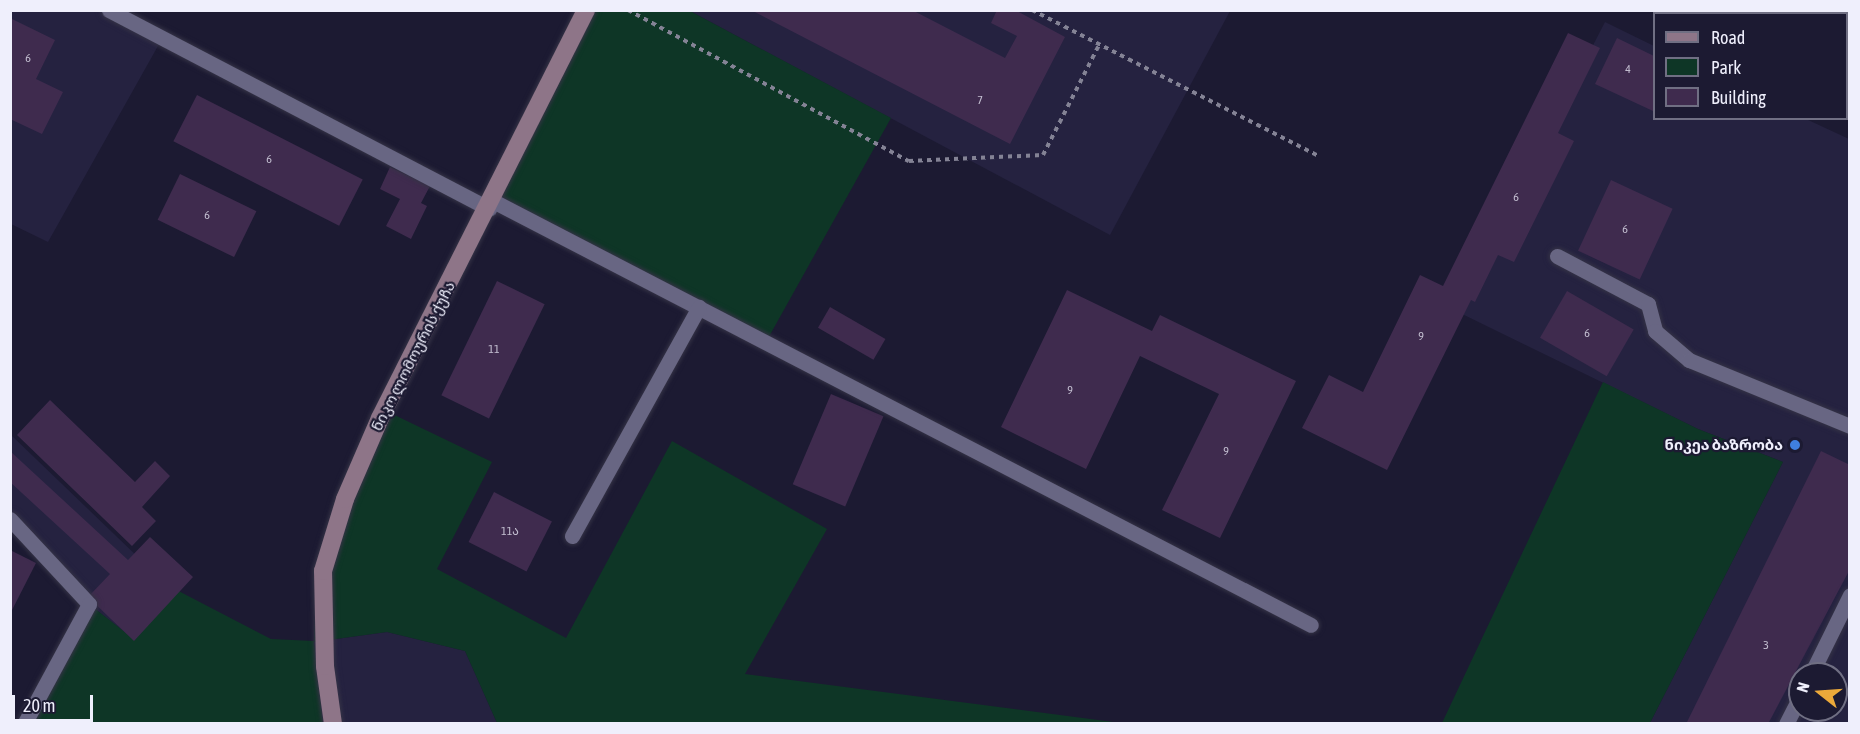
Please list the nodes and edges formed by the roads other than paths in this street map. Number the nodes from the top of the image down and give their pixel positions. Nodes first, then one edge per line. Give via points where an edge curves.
1 (109, 10) edge
2 (586, 10) edge
3 (491, 205) junction
4 (1557, 256) dead end
5 (699, 307) junction
6 (1850, 426) edge
7 (10, 519) edge
8 (572, 536) dead end
9 (1850, 595) edge
10 (1311, 625) dead end
11 (1817, 662) edge
12 (24, 723) edge
13 (333, 723) edge

1 - 3 lane
2 - 3 street, ნიკო ლომოურის ქუჩა
3 - 5 lane
3 - 13 street, ნიკო ლომოურის ქუჩა via 380,418 345,499 323,571 325,666
4 - 6 lane via 1648,304 1655,331 1689,360
5 - 8 lane
5 - 10 lane
7 - 12 lane via 89,604
9 - 11 lane

